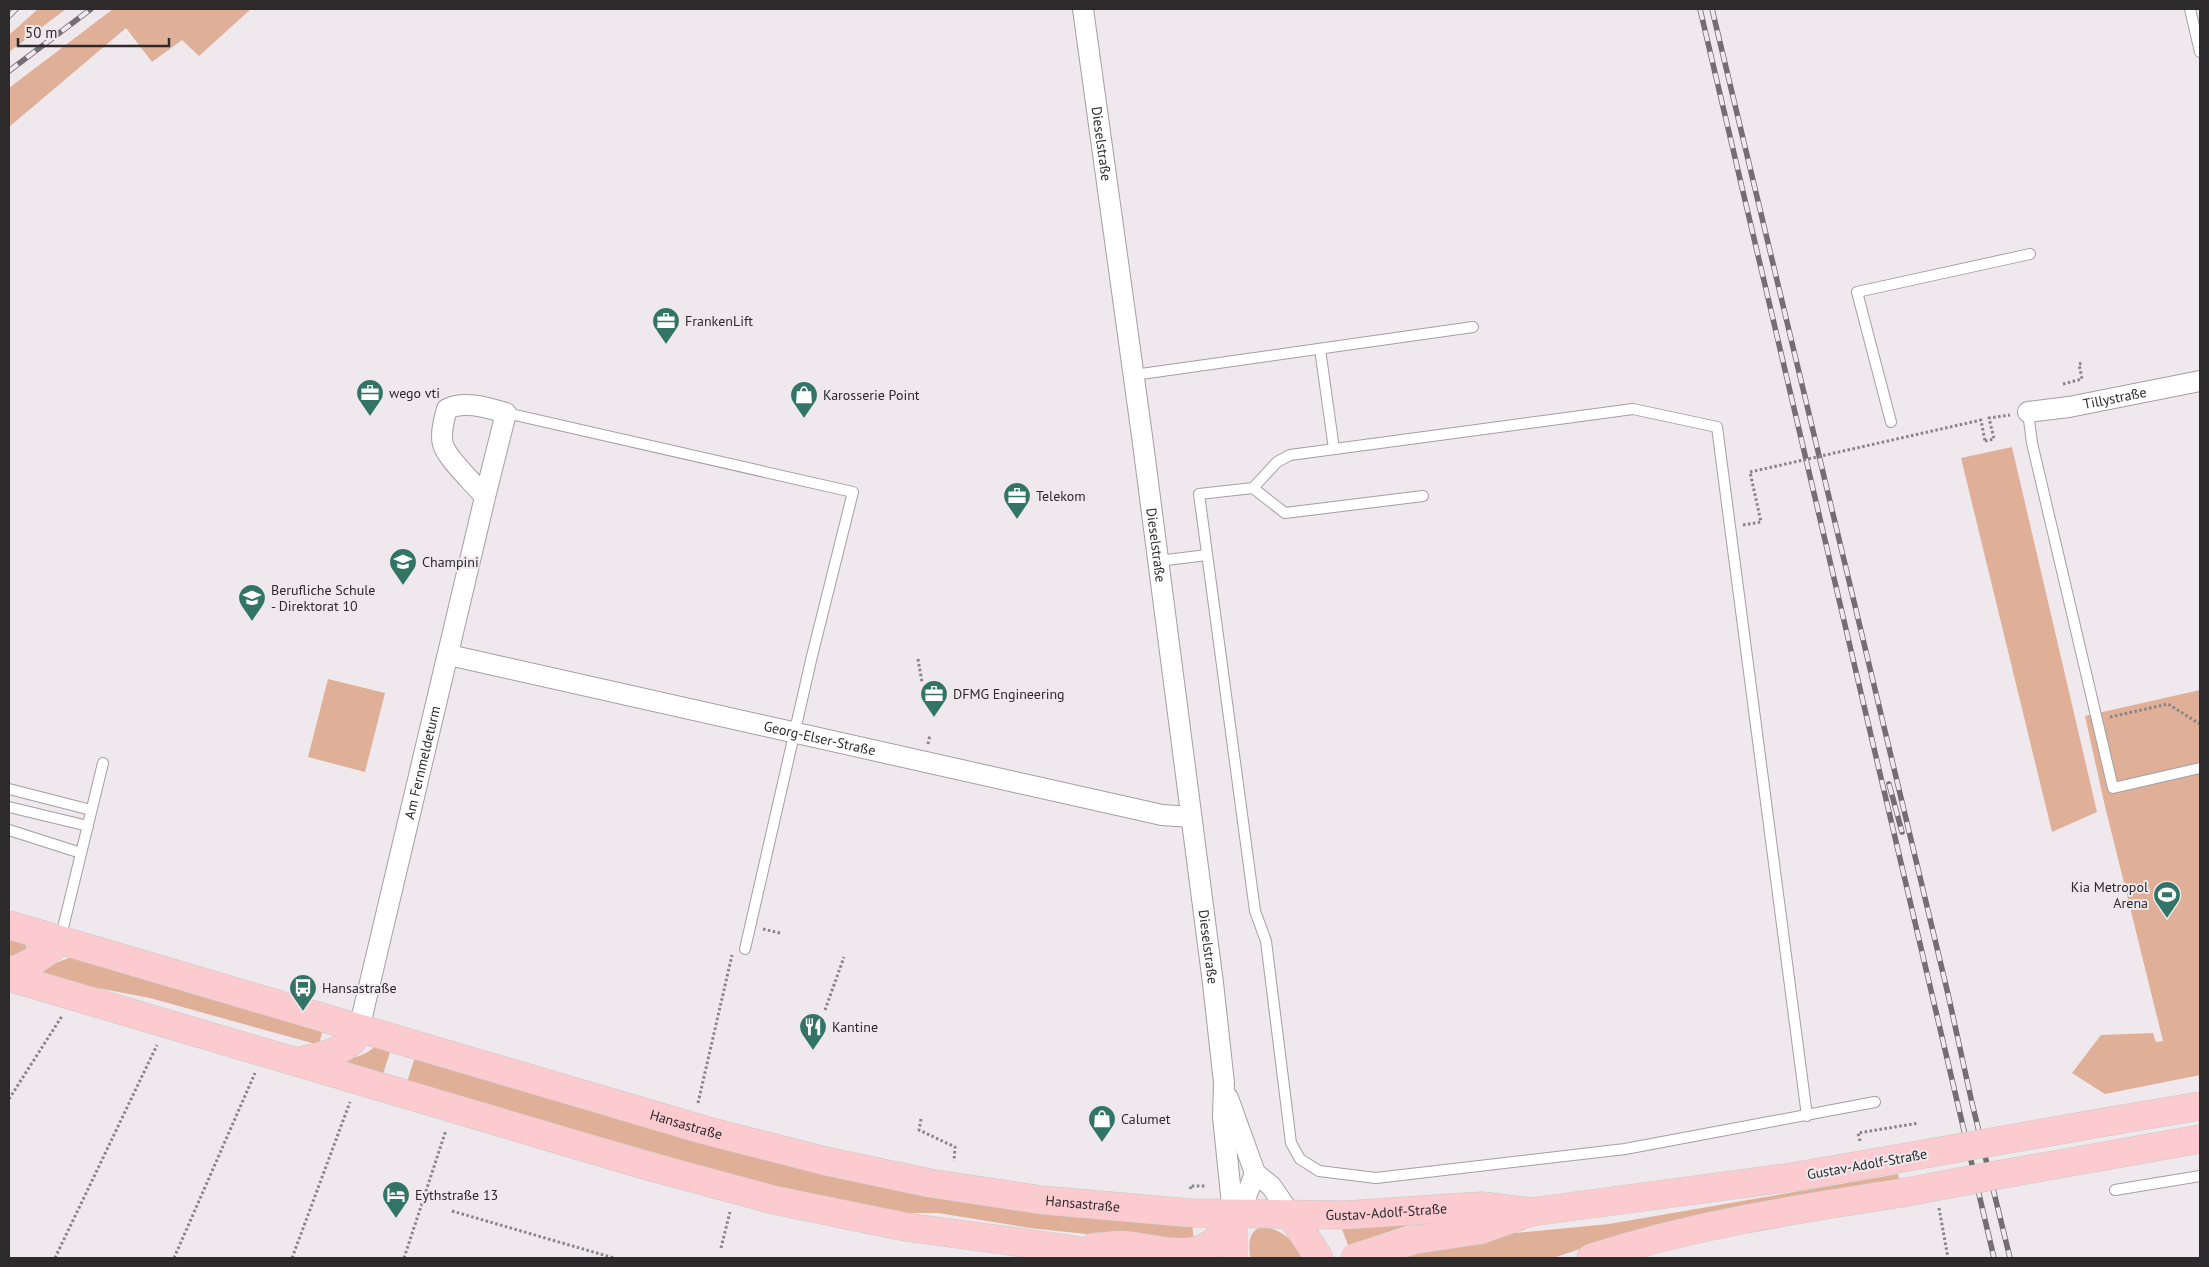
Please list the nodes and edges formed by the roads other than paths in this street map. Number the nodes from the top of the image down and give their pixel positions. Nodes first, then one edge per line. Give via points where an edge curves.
1 (1084, 9) edge
2 (2190, 9) edge
3 (2200, 52) edge
4 (2030, 254) dead end
5 (1473, 327) dead end
6 (1320, 348) junction
7 (1134, 375) junction
8 (2200, 381) edge
9 (2028, 412) joint
10 (506, 413) junction
11 (1891, 422) dead end
12 (1334, 449) junction
13 (1253, 488) junction
14 (1423, 496) dead end
15 (485, 497) junction
16 (1207, 555) junction
17 (1158, 561) junction
18 (449, 655) junction
19 (794, 733) junction
20 (103, 763) dead end
21 (2200, 768) edge
22 (9, 789) edge
23 (9, 807) edge
24 (91, 810) junction
25 (1191, 817) junction
26 (88, 826) junction
27 (9, 830) edge
28 (81, 853) junction
29 (9, 925) edge
30 (60, 941) junction
31 (745, 949) dead end
32 (9, 973) edge
33 (9, 977) edge
34 (358, 1029) junction
35 (297, 1062) junction
36 (1224, 1083) junction
37 (1875, 1102) dead end
38 (2200, 1106) edge
39 (1807, 1116) junction
40 (2200, 1139) edge
41 (1255, 1173) junction
42 (2200, 1176) edge
43 (2115, 1190) dead end
44 (1531, 1212) junction
45 (1233, 1214) junction
46 (1291, 1215) junction
47 (1068, 1249) junction
48 (1115, 1258) edge
49 (1233, 1258) edge
50 (1319, 1258) edge
51 (1355, 1258) edge
52 (1591, 1258) edge

1 - 7 street, Dieselstraße
2 - 3 lane
4 - 11 lane via 1857,292
5 - 6 lane
6 - 7 lane
6 - 12 lane
7 - 17 street, Dieselstraße
8 - 9 street, Tillystraße
9 - 21 lane via 2032,443 2113,788
10 - 15 street, Am Fernmeldeturm
10 - 15 street via 456,404 447,409 443,424 442,445
10 - 19 lane via 853,492
12 - 13 lane via 1290,455 1276,462
12 - 39 lane via 1633,409 1717,427
13 - 14 lane via 1285,513
13 - 16 lane via 1199,494
15 - 18 street, Am Fernmeldeturm
16 - 17 lane
16 - 39 lane via 1255,911 1266,940 1290,1143 1300,1159 1319,1172 1376,1178 1625,1149
17 - 25 street, Dieselstraße
18 - 19 street, Georg-Elser-Straße
18 - 34 street, Am Fernmeldeturm
19 - 25 street, Georg-Elser-Straße via 1162,815
19 - 31 lane
20 - 24 lane
22 - 24 lane
23 - 26 lane
24 - 26 lane
25 - 36 street, Dieselstraße
26 - 28 lane
27 - 28 lane
28 - 30 lane
29 - 30 main road, Hansastraße
30 - 32 main road via 34,962
30 - 34 main road, Hansastraße
33 - 35 main road
34 - 35 main road via 348,1046
34 - 45 main road, Hansastraße via 704,1130 881,1173 1041,1200
35 - 47 main road via 600,1152 802,1206 890,1224
36 - 41 street, Dieselstraße
36 - 45 street, Dieselstraße via 1222,1117
37 - 39 lane
38 - 44 main road, Gustav-Adolf-Straße, bridge via 1792,1177
40 - 52 main road, bridge via 1776,1213 1644,1241
41 - 45 street via 1246,1197
41 - 46 street, Dieselstraße via 1271,1186
42 - 43 lane
44 - 46 main road, Gustav-Adolf-Straße via 1481,1206
44 - 51 main road, Gustav-Adolf-Straße via 1480,1230 1414,1240
45 - 46 main road, Hansastraße
45 - 47 main road via 1212,1244 1193,1250 1122,1245
45 - 49 main road
46 - 50 main road
47 - 48 main road

